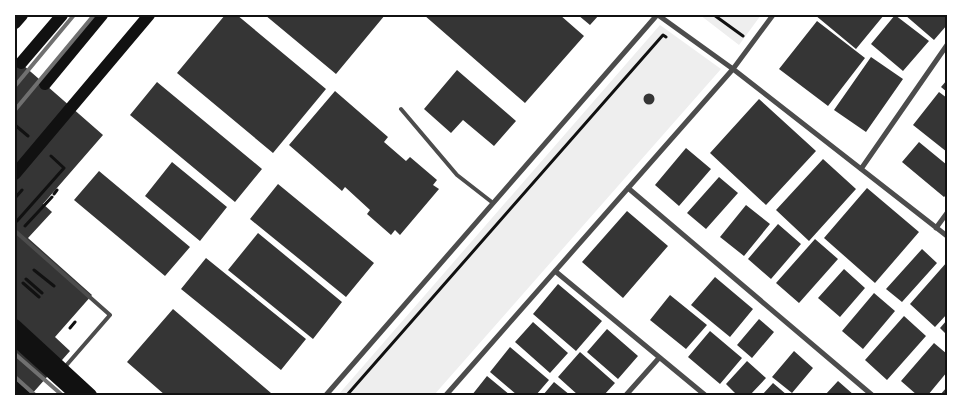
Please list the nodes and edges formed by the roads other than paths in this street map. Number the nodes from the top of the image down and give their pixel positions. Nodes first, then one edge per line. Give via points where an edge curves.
1 (22, 15) edge
2 (62, 15) edge
3 (102, 15) edge
4 (149, 15) edge
5 (657, 15) edge
6 (773, 15) edge
7 (15, 23) edge
8 (947, 45) edge
9 (21, 63) dead end
10 (733, 69) junction
11 (45, 84) dead end
12 (401, 109) dead end
13 (860, 168) junction
14 (15, 174) edge
15 (628, 188) junction
16 (493, 203) junction
17 (947, 213) edge
18 (936, 228) junction
19 (15, 231) edge
20 (947, 236) edge
21 (556, 271) junction
22 (15, 325) edge
23 (15, 340) edge
24 (659, 358) junction
25 (63, 369) junction
26 (15, 384) edge
27 (27, 395) edge
28 (76, 395) edge
29 (91, 395) edge
30 (326, 395) edge
31 (446, 395) edge
32 (626, 395) edge
33 (704, 395) edge
34 (872, 395) edge

1 - 7 main road
2 - 9 main road
3 - 11 main road
4 - 14 main road
5 - 10 street
5 - 16 street
6 - 10 street
8 - 13 street
10 - 13 street
10 - 15 street
12 - 16 lane via 457,175
13 - 18 street
15 - 21 street
15 - 34 street
16 - 30 street
17 - 18 street
18 - 20 street
19 - 25 lane via 110,315
21 - 24 street
21 - 31 street
22 - 25 main road
23 - 28 main road
24 - 32 street
24 - 33 street
25 - 29 main road
26 - 27 main road

